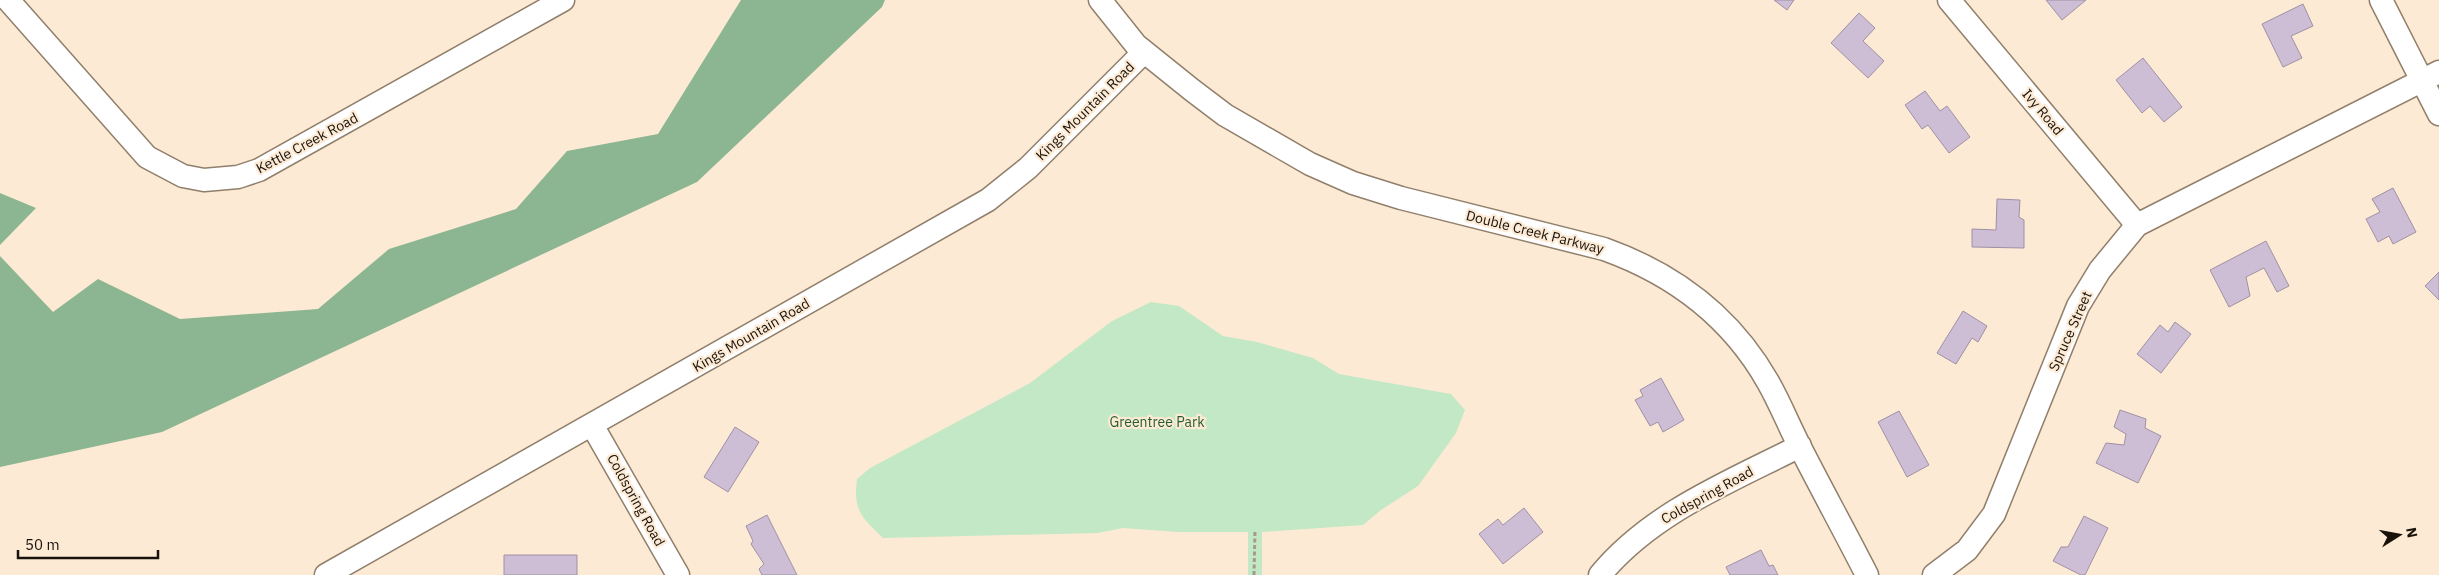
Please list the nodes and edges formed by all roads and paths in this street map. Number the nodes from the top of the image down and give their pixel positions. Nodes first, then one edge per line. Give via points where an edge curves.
1 (8, 0) edge
2 (563, 0) edge
3 (1100, 0) edge
4 (1949, 0) edge
5 (2381, 0) edge
6 (1144, 52) junction
7 (2430, 76) edge
8 (2439, 114) edge
9 (2138, 225) junction
10 (592, 425) junction
11 (1800, 446) junction
12 (1255, 530) dead end
13 (326, 575) edge
14 (678, 575) edge
15 (1254, 575) edge
16 (1600, 575) edge
17 (1867, 575) edge
18 (1934, 575) edge

1 - 2 street, Kettle Creek Road via 147,157 183,176 204,180 238,177 259,170
3 - 6 street, Double Creek Parkway
4 - 9 street, Ivy Road
5 - 7 street
6 - 10 street, Kings Mountain Road via 1028,168 988,200
6 - 11 street, Double Creek Parkway via 1240,124 1310,164 1353,183 1604,249 1662,274 1705,304 1742,344 1768,382
7 - 8 street
7 - 9 street, Spruce Street
9 - 18 street, Spruce Street via 2100,270 2078,306 1994,514 1968,550
10 - 13 street, Kings Mountain Road
10 - 14 street, Coldspring Road
11 - 16 street, Coldspring Road via 1690,501 1627,546
11 - 17 street, Double Creek Parkway
12 - 15 path

